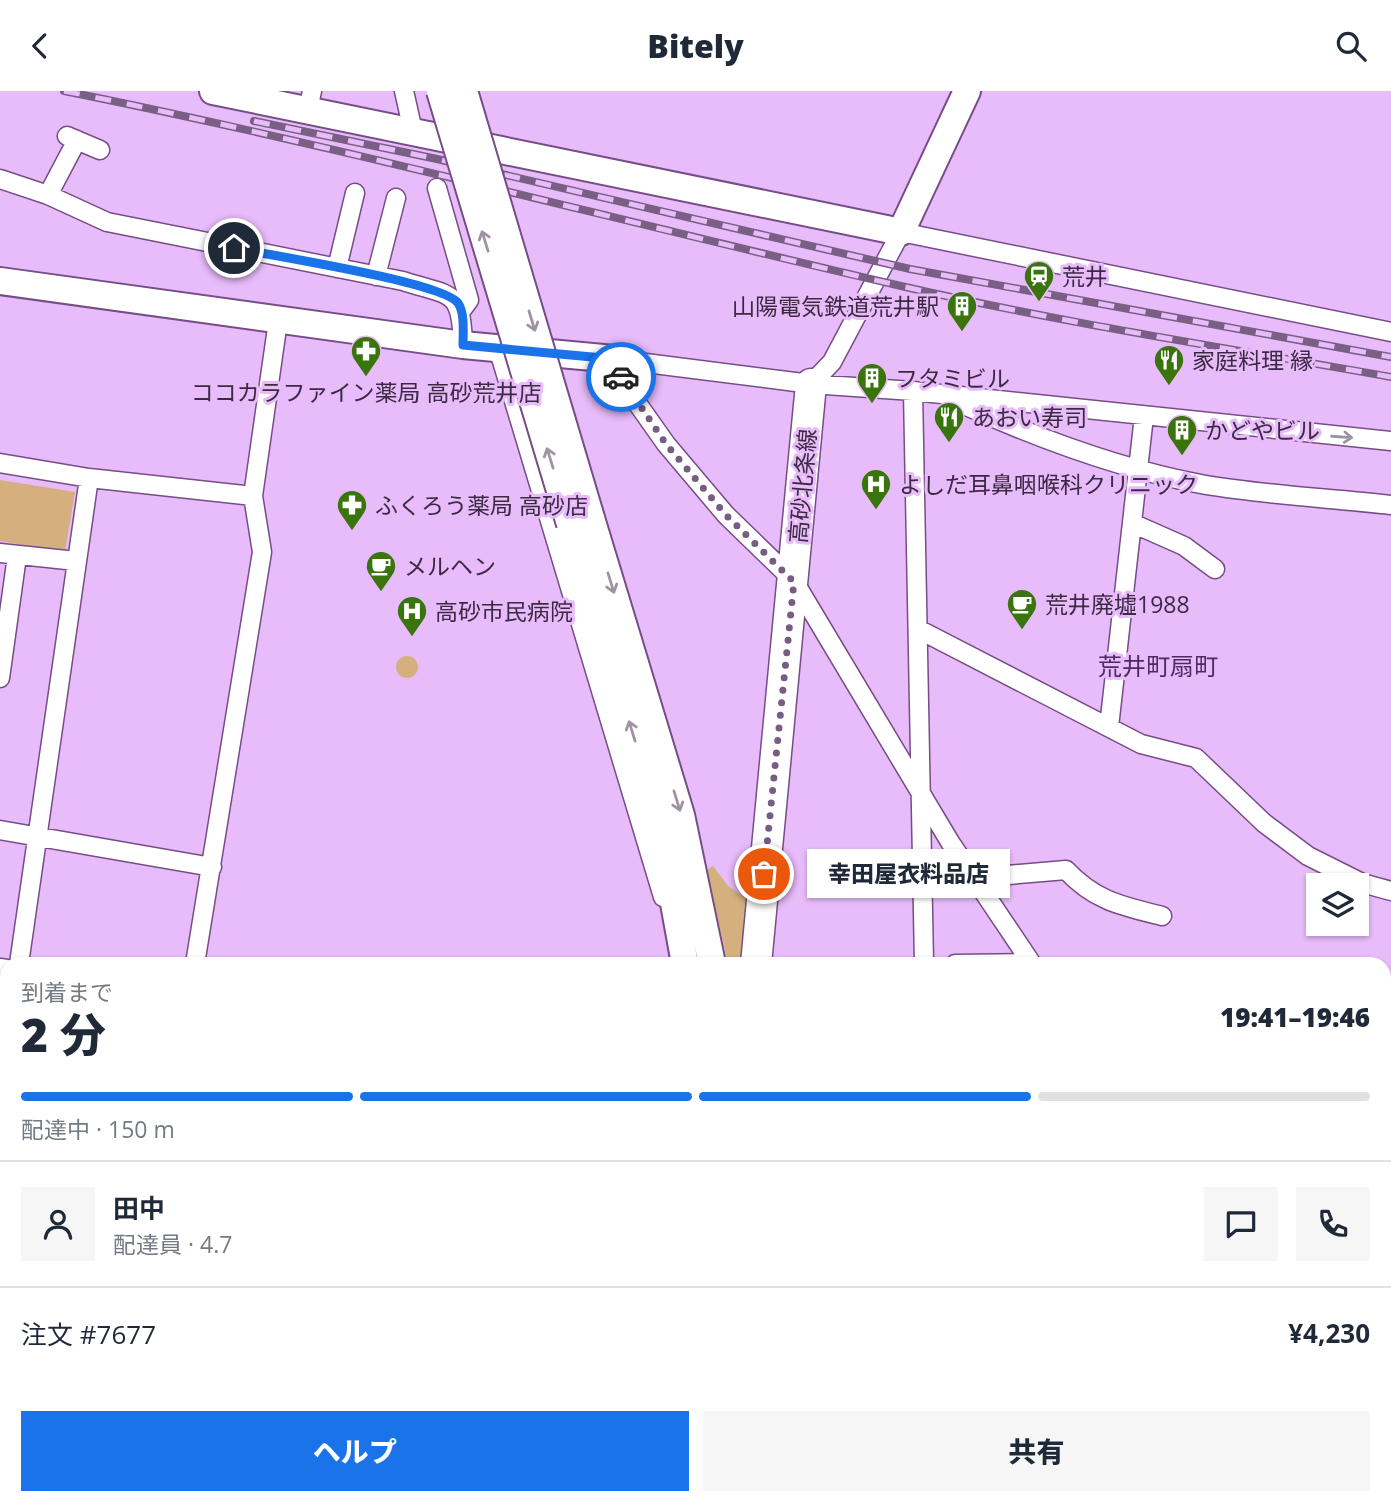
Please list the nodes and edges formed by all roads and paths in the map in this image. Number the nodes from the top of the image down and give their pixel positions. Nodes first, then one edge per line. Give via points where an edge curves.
1 (213, 91) edge
2 (404, 91) edge
3 (440, 91) edge
4 (464, 91) edge
5 (967, 91) edge
6 (310, 100) edge
7 (413, 131) junction
8 (100, 150) dead end
9 (0, 180) edge
10 (437, 188) dead end
11 (355, 193) dead end
12 (48, 195) junction
13 (396, 198) dead end
14 (901, 232) junction
15 (337, 268) junction
16 (376, 276) junction
17 (0, 281) edge
18 (461, 310) junction
19 (278, 321) junction
20 (1391, 331) edge
21 (463, 345) junction
22 (498, 348) junction
23 (614, 359) junction
24 (811, 384) junction
25 (913, 391) junction
26 (942, 394) junction
27 (1144, 416) junction
28 (1391, 441) edge
29 (0, 463) edge
30 (1138, 470) junction
31 (89, 478) junction
32 (253, 496) junction
33 (1391, 505) edge
34 (581, 521) junction
35 (1132, 523) junction
36 (8, 555) edge
37 (76, 561) junction
38 (1215, 569) dead end
39 (794, 582) junction
40 (918, 629) junction
41 (2, 648) edge
42 (0, 678) edge
43 (1109, 727) junction
44 (922, 794) junction
45 (0, 830) edge
46 (36, 837) junction
47 (212, 867) junction
48 (973, 878) junction
49 (1391, 891) edge
50 (1162, 916) dead end
51 (680, 928) junction
52 (20, 957) edge
53 (196, 957) edge
54 (684, 957) edge
55 (711, 957) edge
56 (757, 957) edge
57 (923, 957) edge
58 (1027, 957) edge

1 - 6 street
2 - 7 street
34 -> 3 street, bridge
4 -> 34 street, bridge
5 - 14 street
6 - 7 street
7 - 14 street
8 - 12 street via 72,138
9 - 12 street
10 - 18 street via 469,300
11 - 15 street
12 - 15 street via 107,222
13 - 16 street
14 - 20 street
14 - 24 street via 832,362
15 - 16 street
16 - 18 street via 450,297
17 - 19 street
18 - 21 street
19 - 21 street
19 - 32 street
21 - 22 street
22 - 23 street
22 - 51 street via 661,893
23 - 24 street
23 - 39 street via 623,383 666,444 726,515
24 - 25 street
24 - 39 main road, 高砂北条線
25 - 26 street
25 - 40 street
26 - 27 street
26 - 30 street
27 -> 28 street
27 - 30 street
29 - 31 street
30 - 33 street via 1267,493
30 - 35 street
31 - 32 street
31 - 37 street
32 - 47 street via 262,552
51 -> 34 street via 660,826
34 -> 55 street via 681,815
35 - 38 street via 1184,546
35 - 43 street
36 - 37 street
36 - 41 street
37 - 46 street
39 - 44 street
39 - 56 main road, 高砂北条線
40 - 43 street
40 - 44 street
41 - 42 street
43 - 49 street via 1142,744 1196,758 1264,823 1308,856 1362,883
44 - 48 street
44 - 57 street
45 - 46 street
46 - 47 street
46 - 52 street
47 - 53 street
48 - 50 street via 1066,870 1084,889 1114,904
48 - 58 street
51 - 54 street

